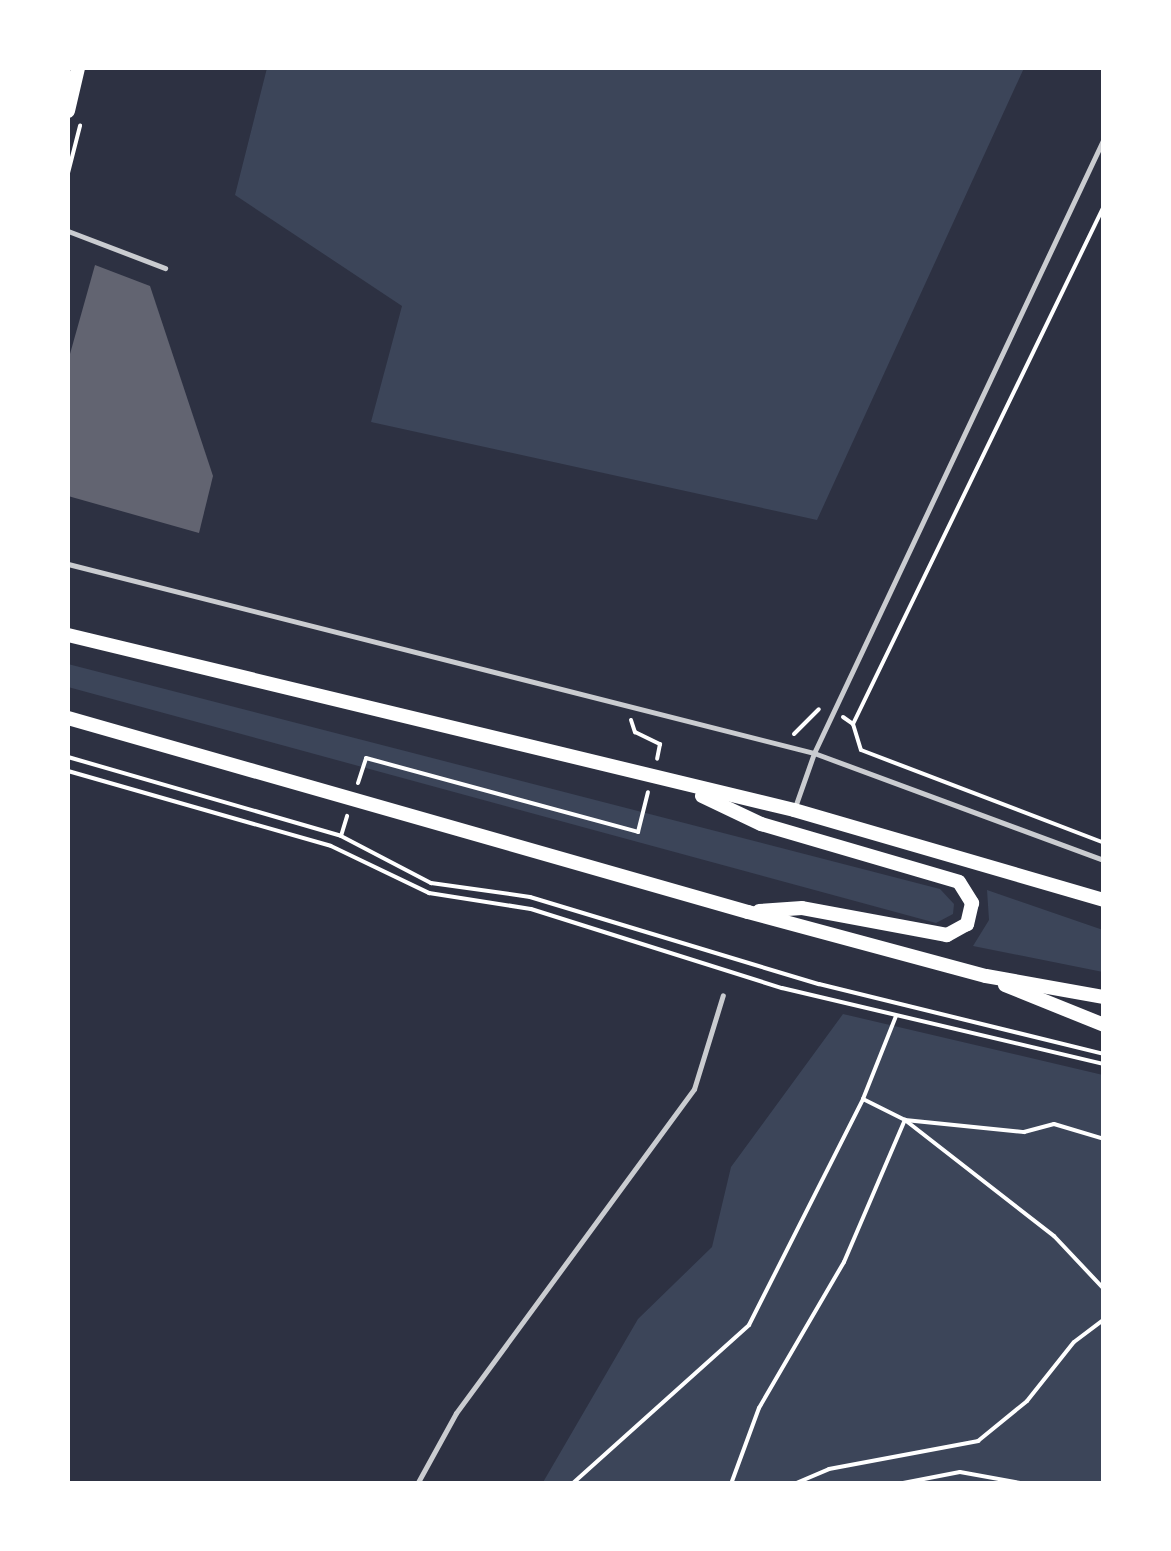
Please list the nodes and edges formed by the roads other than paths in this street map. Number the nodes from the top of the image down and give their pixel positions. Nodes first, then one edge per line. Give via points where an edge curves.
1 (78, 68) edge
2 (68, 111) edge
3 (1104, 138) edge
4 (68, 232) edge
5 (165, 268) dead end
6 (68, 564) edge
7 (68, 635) edge
8 (68, 718) edge
9 (814, 753) junction
10 (678, 785) junction
11 (794, 810) junction
12 (1104, 860) edge
13 (1101, 898) edge
14 (748, 912) junction
15 (986, 976) junction
16 (722, 995) dead end
17 (1104, 998) edge
18 (1104, 1025) edge
19 (417, 1484) edge

1 - 2 main road
3 - 9 lane
4 - 5 lane
6 - 9 lane
7 - 10 main road
8 - 14 main road
9 - 11 lane
9 - 12 lane
10 - 11 main road
10 - 14 main road via 760,824 960,882 972,903 966,924 947,935 802,908
11 - 13 main road
14 - 15 main road
15 - 17 main road
15 - 18 main road
16 - 19 lane via 694,1089 456,1413

